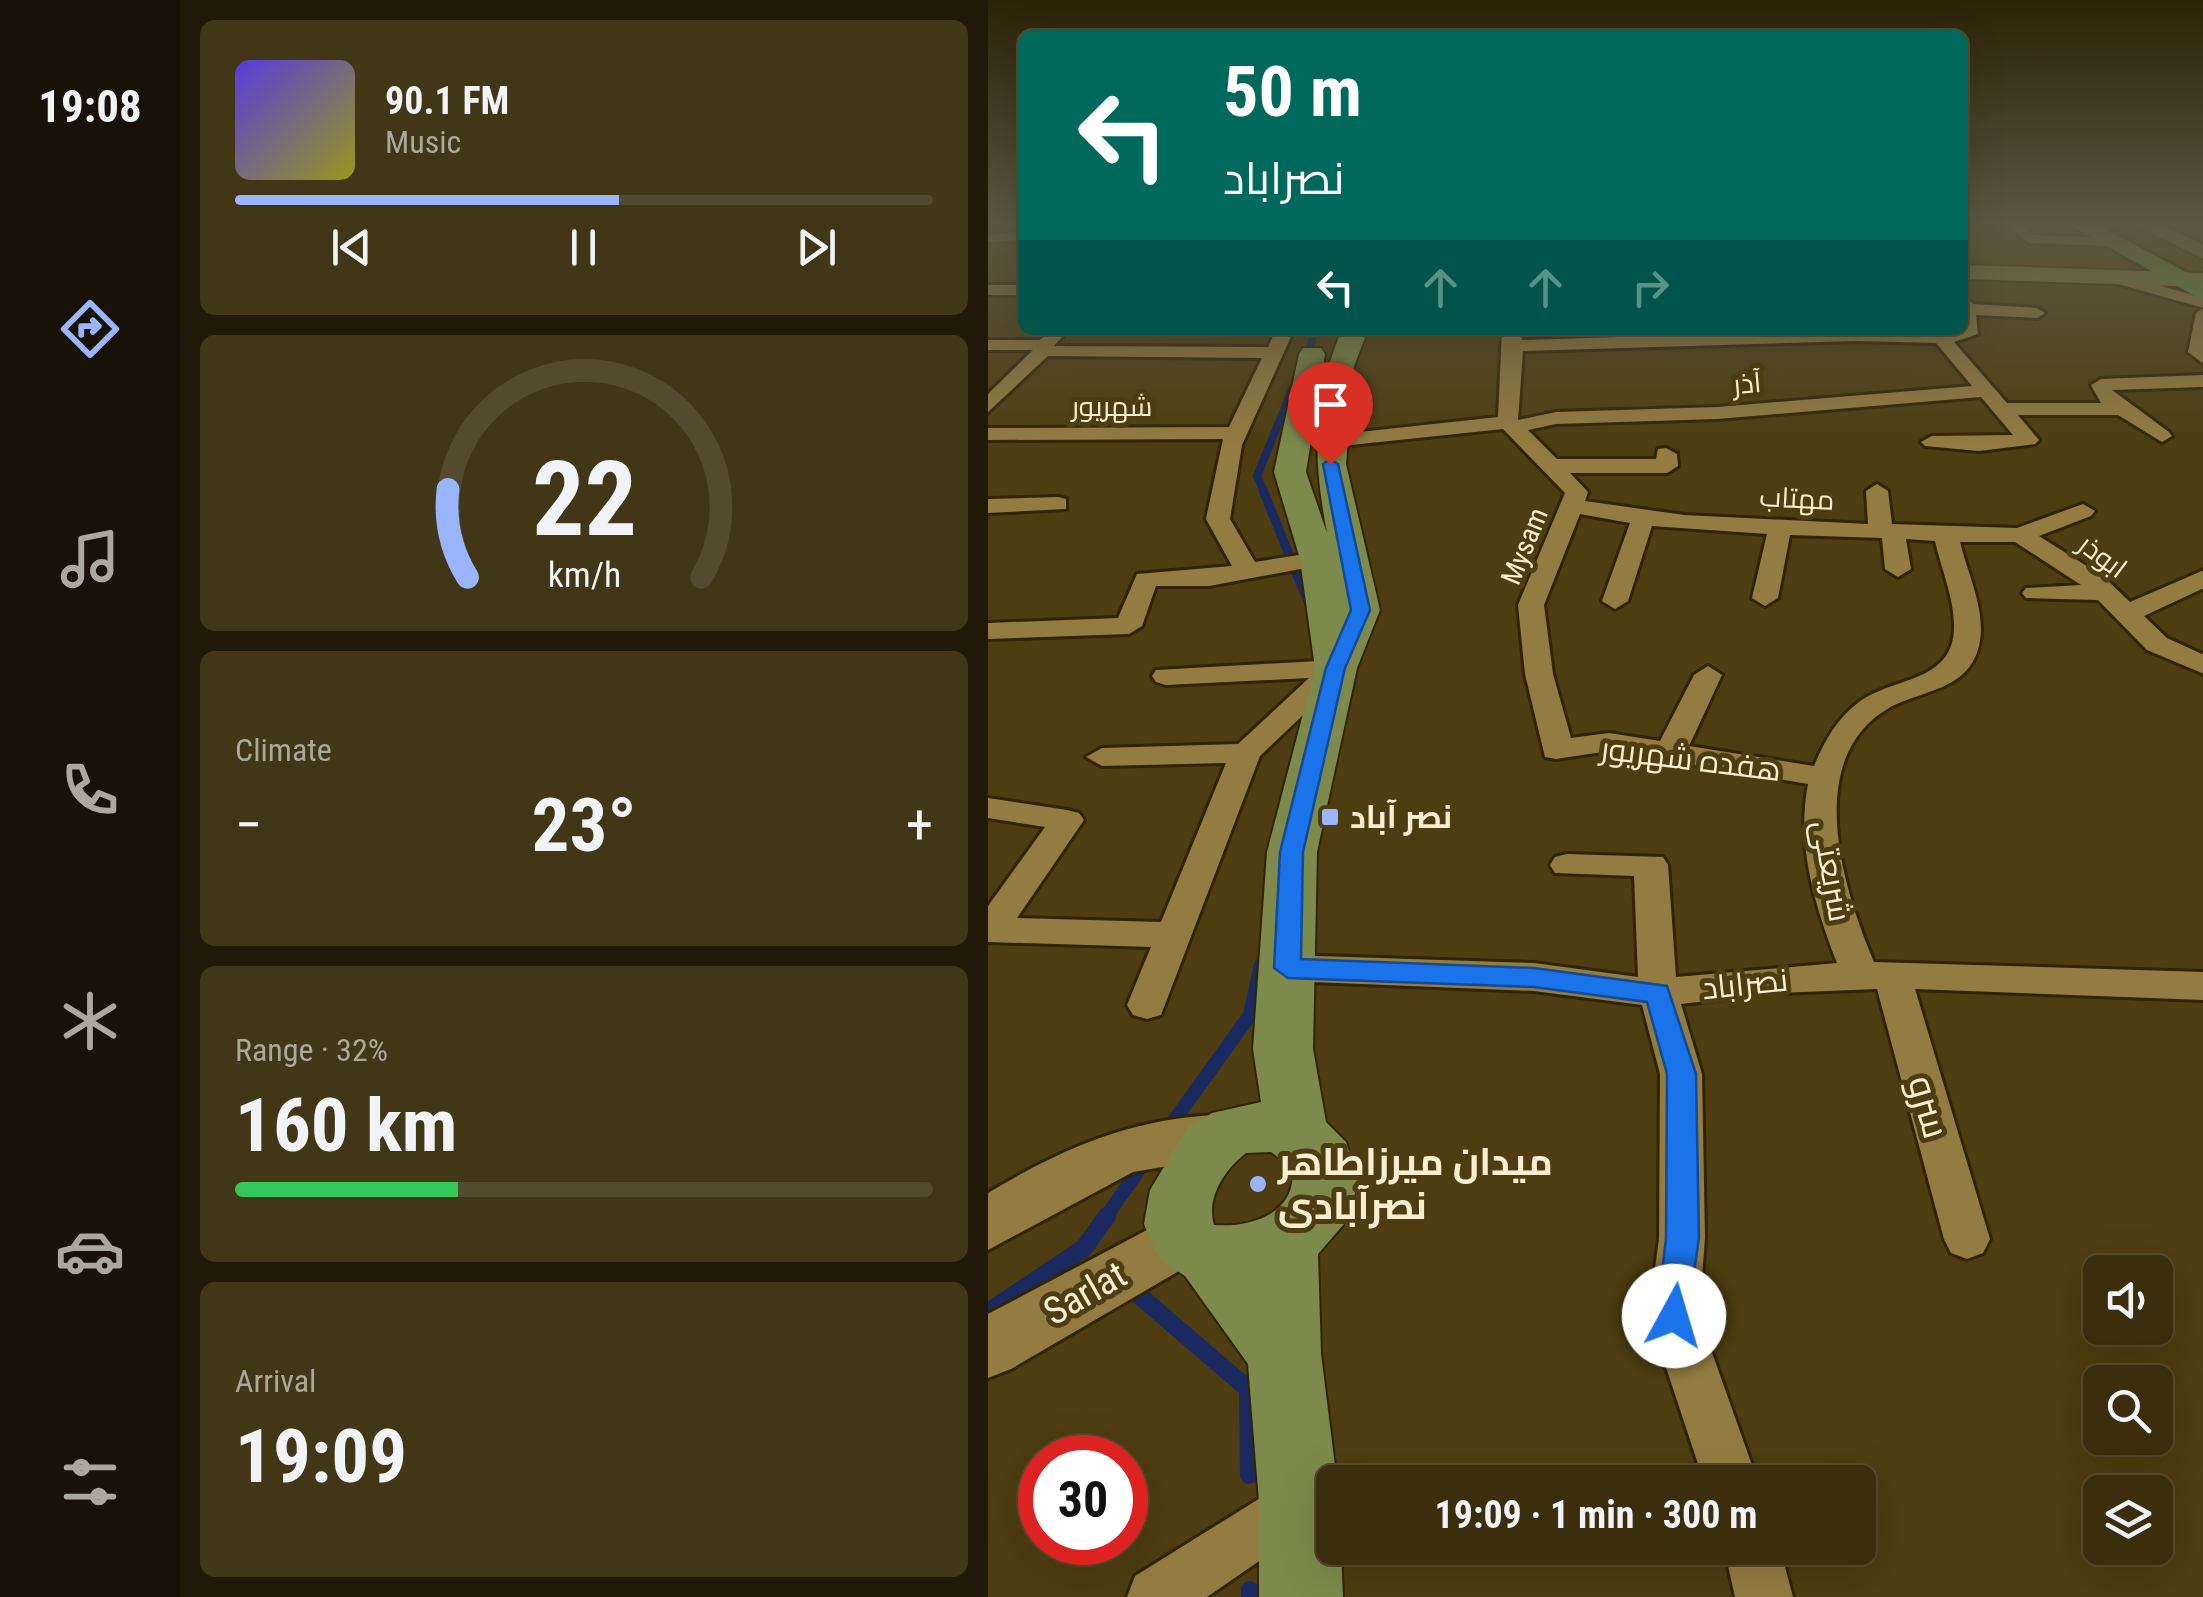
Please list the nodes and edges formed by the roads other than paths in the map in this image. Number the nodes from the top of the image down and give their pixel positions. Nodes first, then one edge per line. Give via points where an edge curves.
1 (1968, 310) edge
2 (2204, 313) edge
3 (2032, 318) dead end
4 (1055, 335) edge
5 (1283, 335) edge
6 (1322, 335) edge
7 (1353, 335) edge
8 (1762, 335) edge
9 (1846, 335) edge
10 (1967, 335) edge
11 (1513, 338) edge
12 (1602, 338) edge
13 (1941, 338) junction
14 (988, 344) edge
15 (1276, 353) junction
16 (2204, 359) edge
17 (2204, 381) edge
18 (1984, 390) junction
19 (988, 406) edge
20 (2122, 409) junction
21 (2003, 410) junction
22 (1511, 425) junction
23 (1236, 433) junction
24 (988, 434) edge
25 (2162, 436) dead end
26 (1332, 441) junction
27 (1932, 442) dead end
28 (1666, 454) dead end
29 (1554, 466) junction
30 (1877, 492) dead end
31 (1058, 504) dead end
32 (988, 506) edge
33 (1572, 506) junction
34 (2084, 511) dead end
35 (1655, 513) junction
36 (1780, 528) junction
37 (1886, 532) junction
38 (2020, 536) junction
39 (1947, 538) junction
40 (1318, 559) junction
41 (1246, 569) junction
42 (1898, 569) dead end
43 (2204, 578) edge
44 (2105, 592) junction
45 (2035, 593) dead end
46 (1765, 598) dead end
47 (1614, 601) dead end
48 (2126, 614) junction
49 (988, 631) edge
50 (2204, 666) edge
51 (1336, 668) junction
52 (1708, 674) dead end
53 (1166, 676) dead end
54 (1556, 750) joint
55 (1671, 750) junction
56 (1246, 753) junction
57 (1102, 757) dead end
58 (1825, 777) junction
59 (988, 808) edge
60 (1566, 865) dead end
61 (989, 930) edge
62 (1173, 935) junction
63 (1288, 968) junction
64 (1876, 976) junction
65 (2204, 986) edge
66 (1658, 993) junction
67 (1147, 1005) dead end
68 (1215, 1137) junction
69 (988, 1224) edge
70 (1967, 1239) dead end
71 (1284, 1246) junction
72 (1195, 1247) junction
73 (988, 1348) edge
74 (1284, 1354) junction
75 (1724, 1465) edge
76 (1299, 1502) junction
77 (1756, 1565) edge
78 (1156, 1597) edge
79 (1301, 1597) edge
80 (1764, 1597) edge

1 - 3 street
2 - 16 street via 2196,352
4 - 14 street via 1044,345
5 - 15 street
6 - 40 main road via 1313,348 1290,472
7 - 26 main road via 1340,366
8 - 12 street
9 - 13 street
10 - 13 street
11 - 12 street
11 - 22 street
13 - 18 street
15 - 19 street via 1044,351
15 - 23 street
17 - 20 street via 2102,385 2104,396
18 - 21 street
18 - 22 street, آذر
20 - 21 street
20 - 25 street
21 - 27 street via 2028,440
22 - 26 street, آذر
22 - 29 street, Mysam
23 - 24 street, شهریور
23 - 41 street via 1218,519
26 - 51 main road via 1330,464 1361,610
28 - 29 street via 1667,466
29 - 33 street, Mysam via 1577,492
30 - 37 street
31 - 32 street
33 - 35 street, مهتاب
33 - 54 street, Mysam via 1531,605
34 - 38 street, ابوذر
35 - 36 street, مهتاب via 1735,512
35 - 47 street
36 - 37 street, مهتاب
36 - 46 street
37 - 39 street, مهتاب
37 - 42 street
38 - 39 street, مهتاب
38 - 44 street, ابوذر
39 - 58 street, شریعتی via 1968,626 1959,657 1945,680 1866,710 1838,744
40 - 41 street
40 - 51 main road
41 - 49 street via 1209,578 1146,579 1129,626
43 - 48 street
44 - 45 street
44 - 48 street, ابوذر
48 - 50 street, ابوذر via 2157,644
51 - 53 street
51 - 56 street
51 - 63 main road via 1292,852
52 - 55 street
54 - 55 street, هفده شهریور via 1610,742
55 - 58 street, هفده شهریور
56 - 57 street
56 - 62 street
58 - 64 street, شریعتی via 1822,845 1835,915
59 - 61 street via 1067,820
60 - 66 street via 1651,865
61 - 62 street
62 - 67 street
63 - 66 street, نصراباد via 1534,978
63 - 68 main road via 1283,1049
64 - 65 street, نصراباد
64 - 66 street, نصراباد
64 - 70 street, سرو
66 - 75 street via 1681,1074 1682,1238 1674,1316
68 - 69 street via 1088,1162
68 - 71 main road via 1314,1146 1324,1168 1324,1200
68 - 72 main road via 1194,1162 1182,1192
71 - 72 main road via 1247,1257
71 - 74 main road
72 - 73 street, Sarlat
72 - 74 main road
74 - 76 main road
76 - 78 street
76 - 79 main road
77 - 80 street

